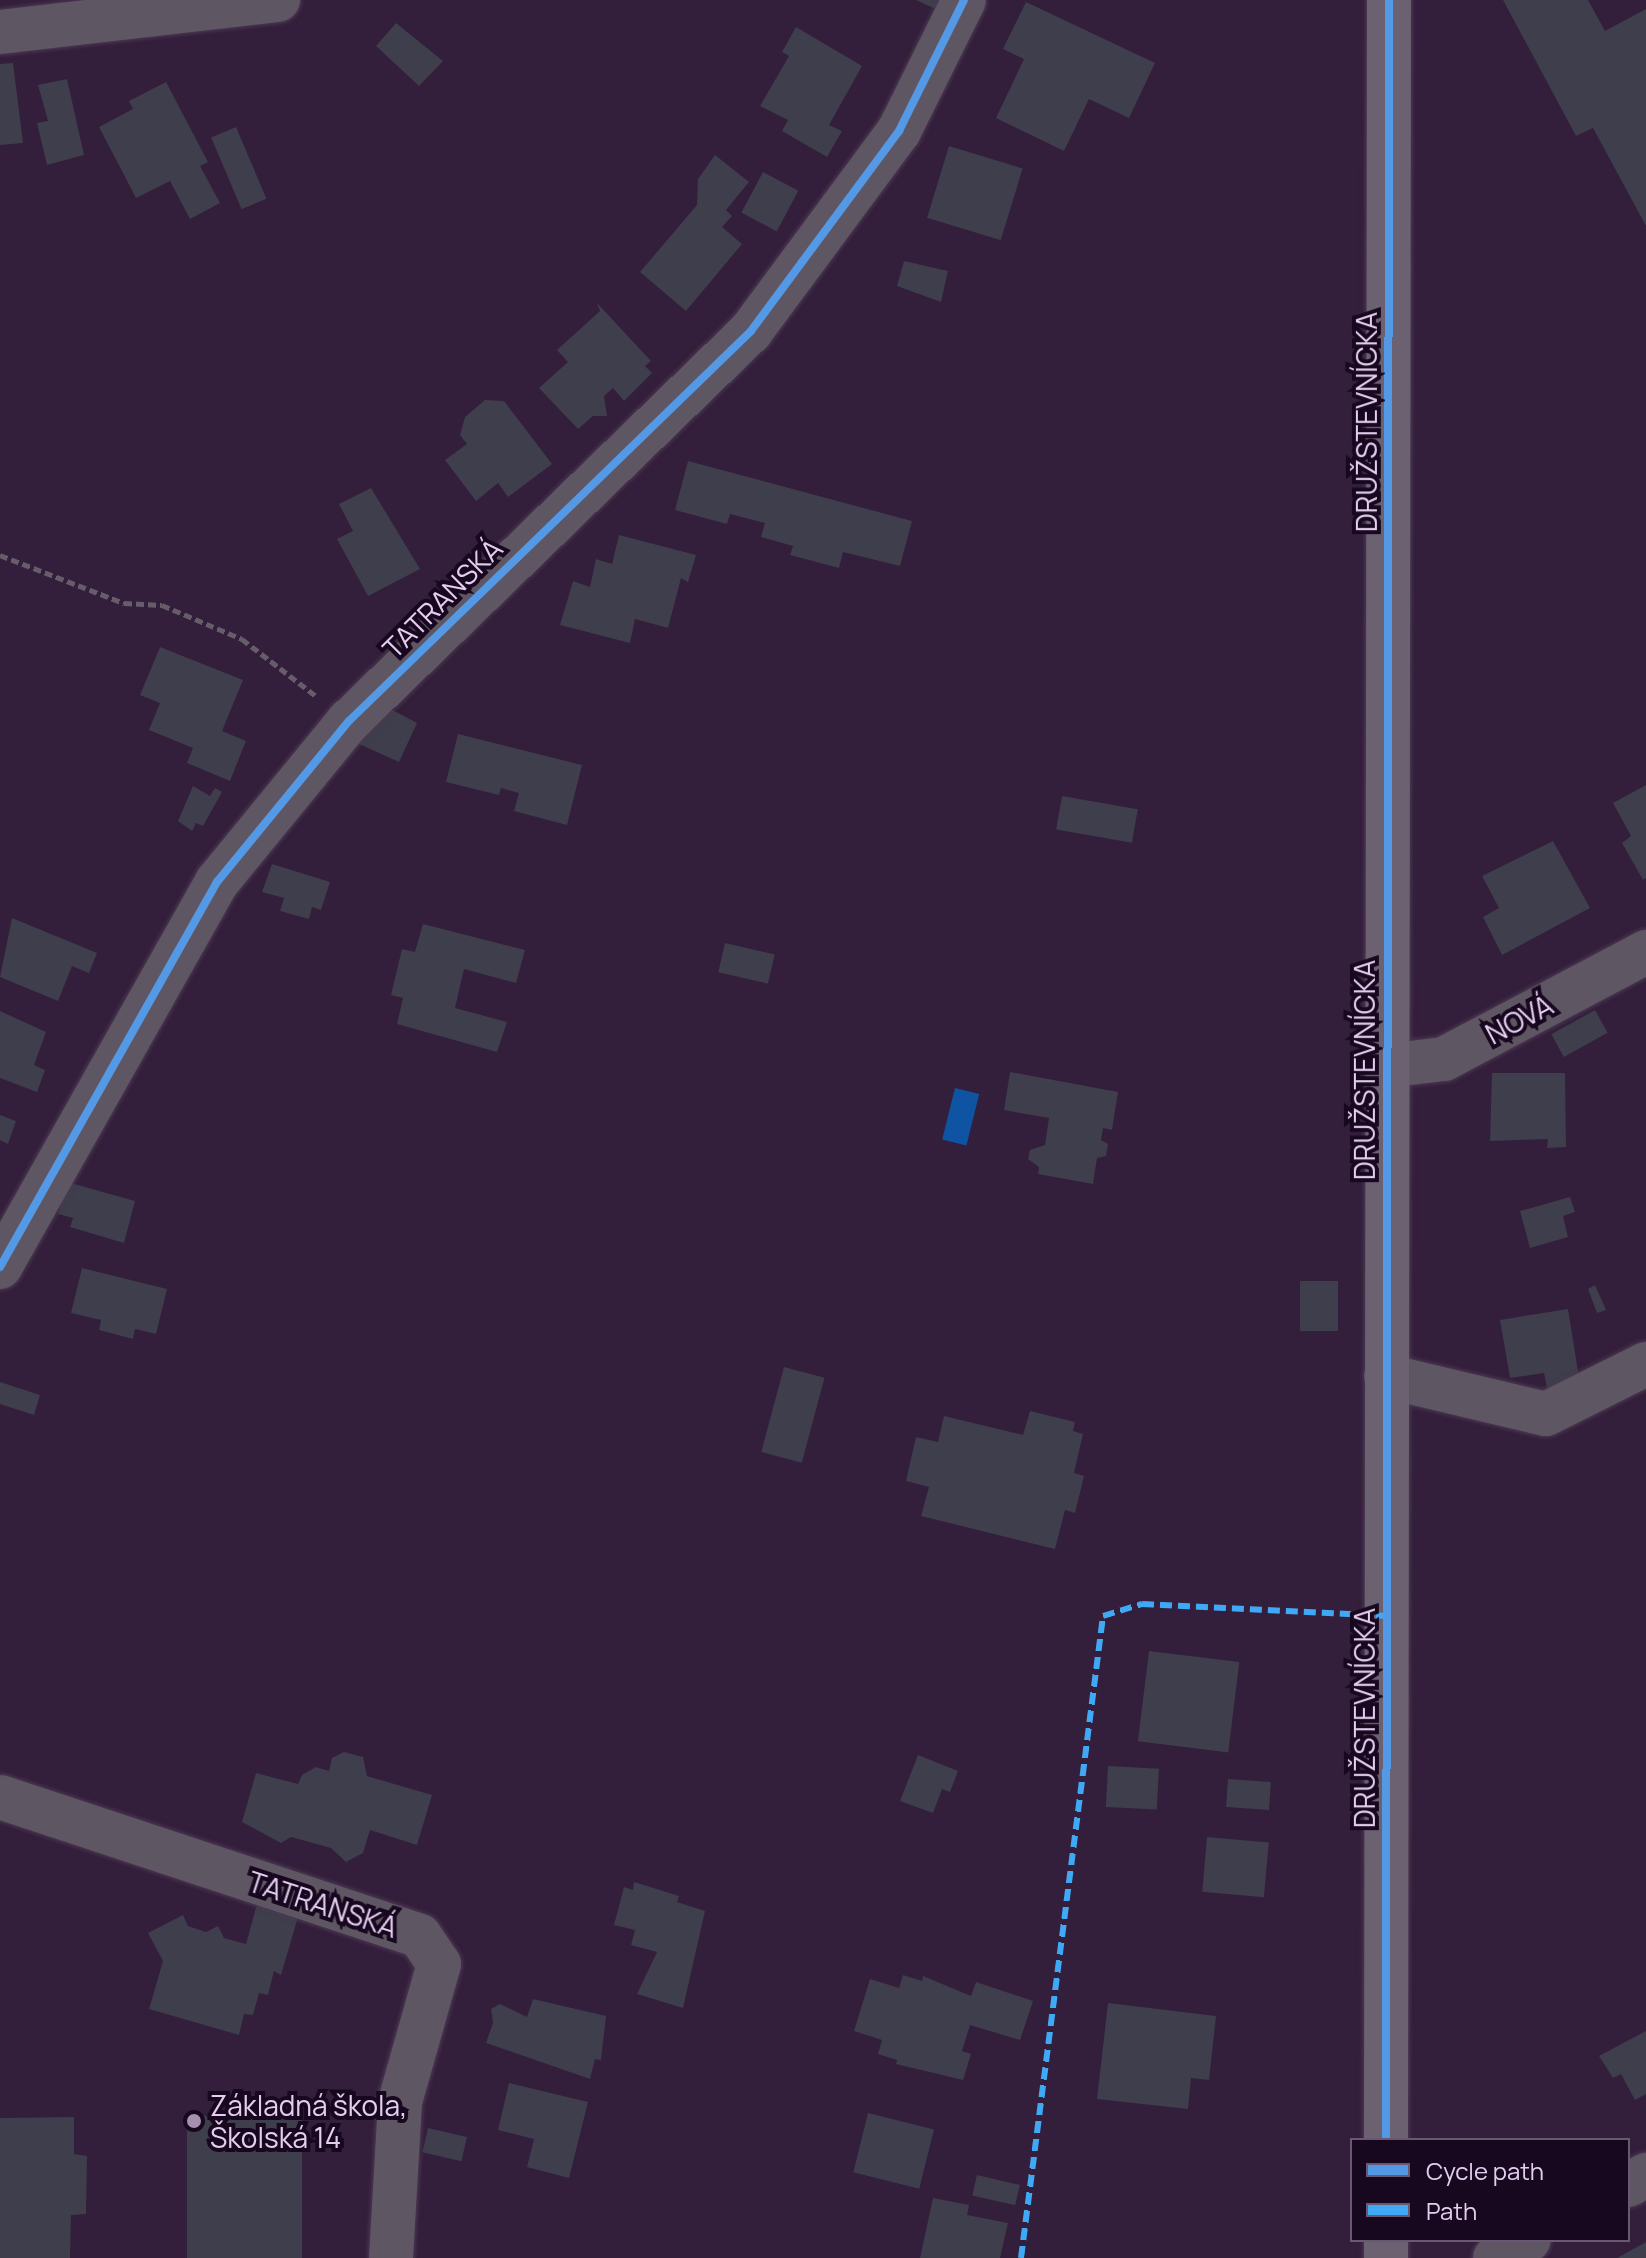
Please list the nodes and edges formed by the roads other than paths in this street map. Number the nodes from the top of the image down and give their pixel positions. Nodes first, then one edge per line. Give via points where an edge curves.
1 (278, 0) edge
2 (964, 0) edge
3 (1389, 0) edge
4 (196, 5) edge
5 (0, 32) edge
6 (1646, 952) edge
7 (1385, 1066) junction
8 (0, 1267) edge
9 (1646, 1364) edge
10 (1386, 1376) junction
11 (0, 1797) edge
12 (1386, 2138) edge
13 (1525, 2242) edge
14 (391, 2258) edge
15 (1495, 2258) edge

1 - 4 street
2 - 8 street, TATRANSKÁ via 899,131 751,331 349,721 217,882
3 - 7 main road, DRUŽSTEVNÍCKA
4 - 5 street
6 - 7 street, NOVÁ via 1444,1059
7 - 10 main road, DRUŽSTEVNÍCKA
9 - 10 street via 1546,1414
10 - 12 main road, DRUŽSTEVNÍCKA
11 - 14 street, TATRANSKÁ via 420,1936 439,1964 400,2102
13 - 15 street

